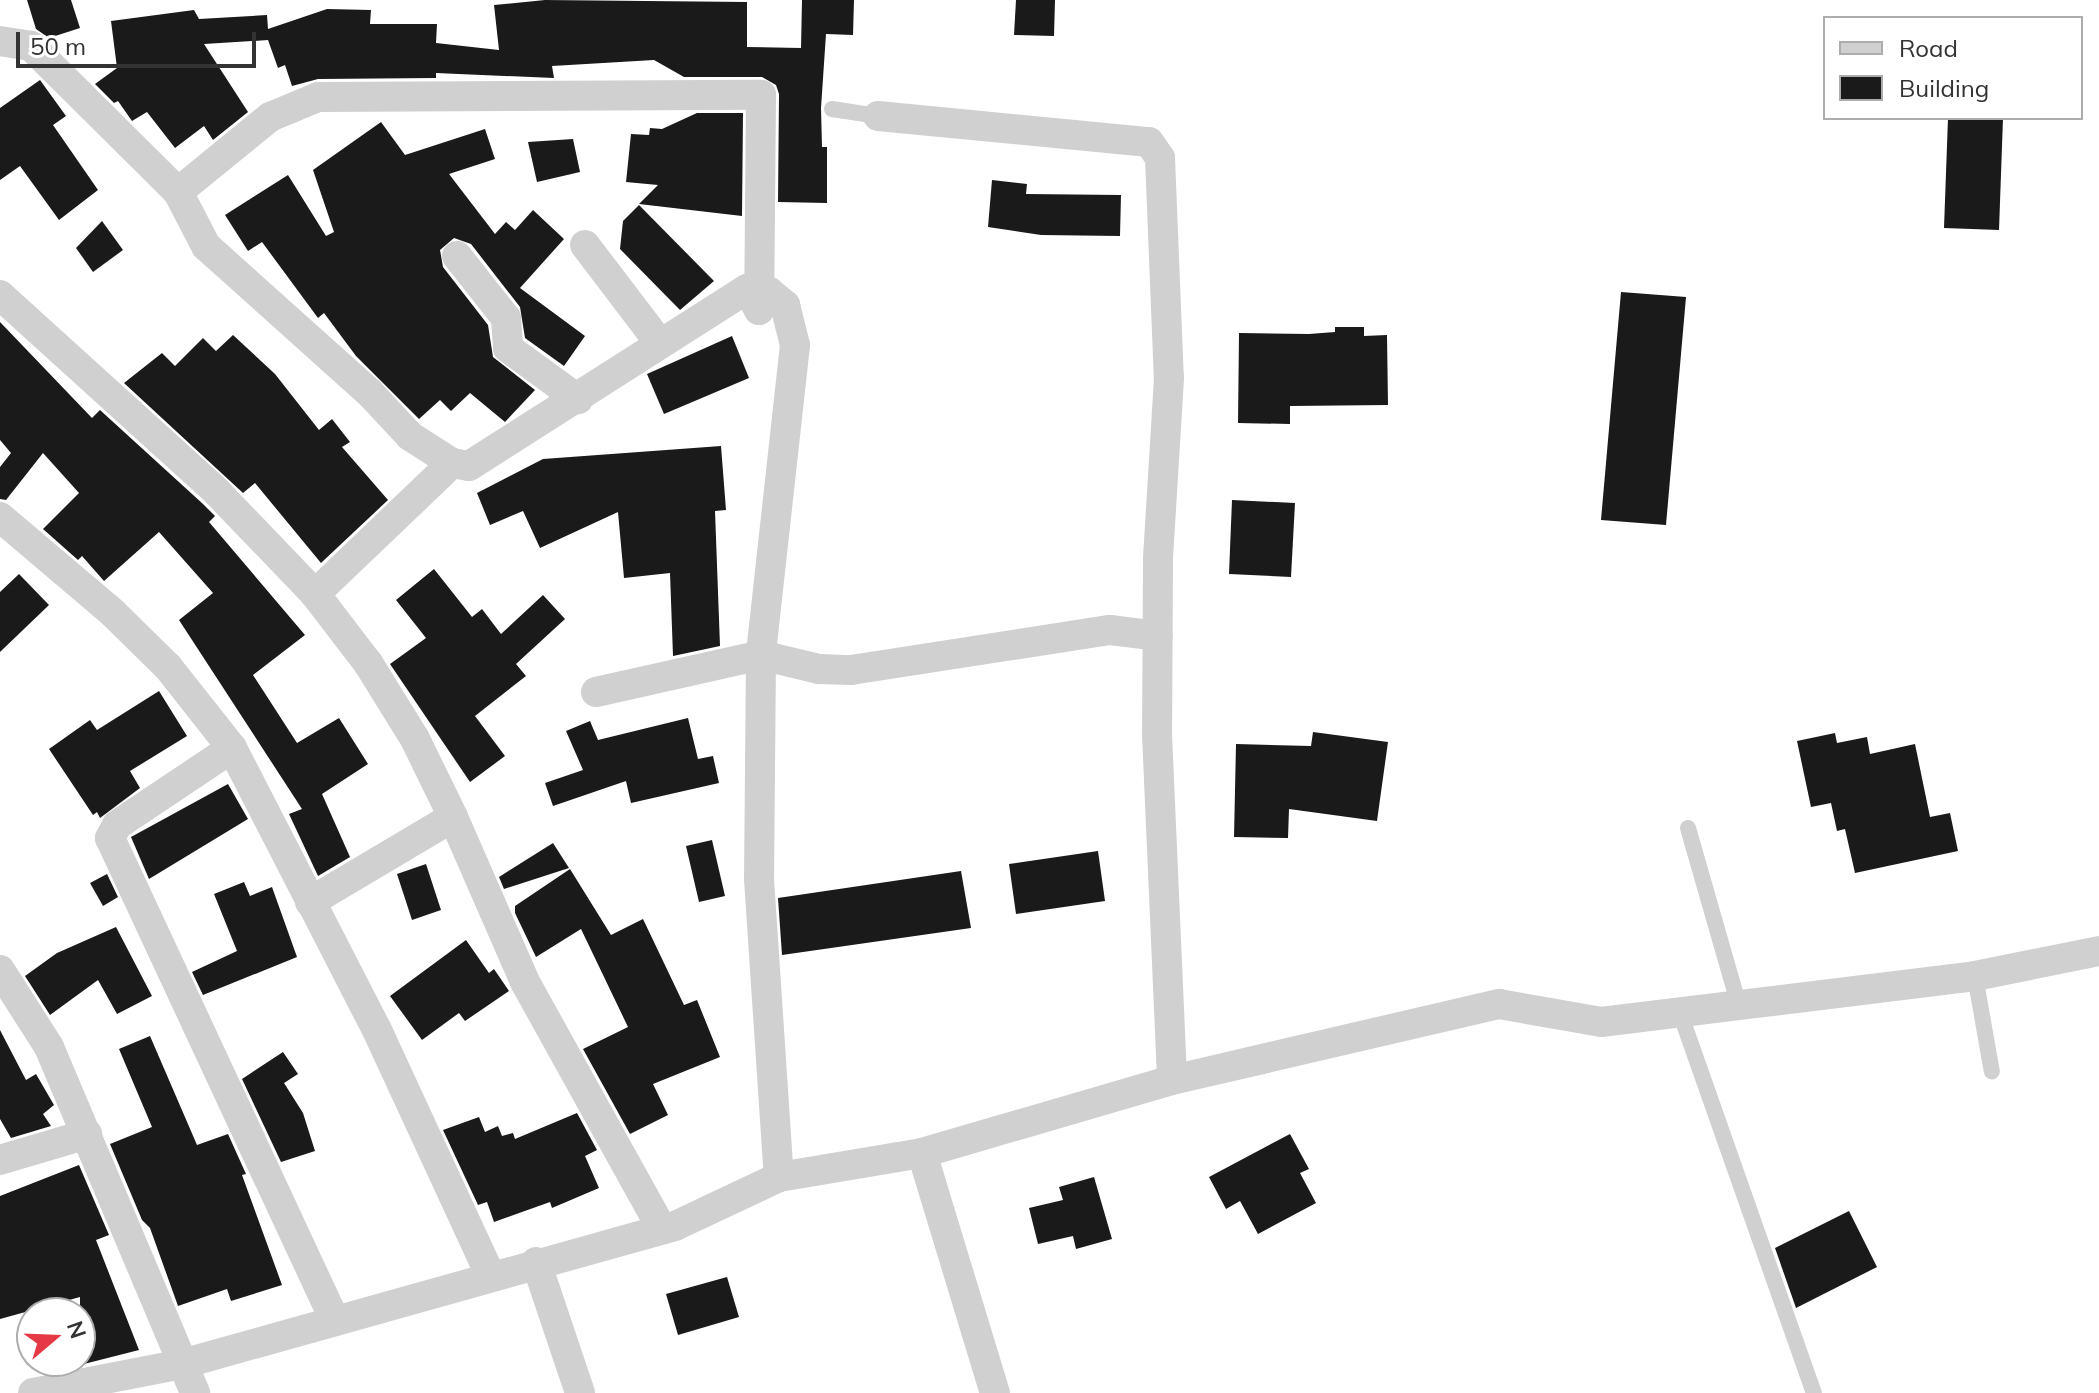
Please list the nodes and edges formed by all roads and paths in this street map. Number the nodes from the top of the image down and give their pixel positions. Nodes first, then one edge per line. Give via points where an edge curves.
1 (0, 41) edge
2 (832, 109) dead end
3 (878, 116) joint
4 (178, 192) junction
5 (585, 245) dead end
6 (457, 256) dead end
7 (0, 295) edge
8 (759, 310) junction
9 (659, 342) junction
10 (578, 399) junction
11 (452, 463) junction
12 (0, 517) edge
13 (315, 594) junction
14 (1158, 636) junction
15 (761, 655) junction
16 (596, 692) dead end
17 (232, 748) junction
18 (453, 817) junction
19 (1688, 828) dead end
20 (310, 902) junction
21 (2099, 951) edge
22 (0, 970) edge
23 (1975, 976) junction
24 (1738, 1002) junction
25 (1679, 1010) junction
26 (1992, 1072) dead end
27 (1172, 1080) junction
28 (87, 1134) junction
29 (922, 1153) junction
30 (0, 1160) edge
31 (779, 1177) junction
32 (660, 1226) junction
33 (536, 1262) junction
34 (490, 1274) junction
35 (335, 1321) junction
36 (182, 1364) junction
37 (33, 1393) edge
38 (195, 1393) edge
39 (580, 1393) edge
40 (995, 1393) edge
41 (1814, 1393) edge

1 - 4 street via 31,46
2 - 3 lane
3 - 14 street via 1149,142 1160,158 1169,378
4 - 8 street via 270,117 318,97 761,95
4 - 11 street via 206,246 369,392 410,436
5 - 9 street
6 - 10 street via 506,318 508,348
7 - 13 street via 119,398
8 - 9 street via 747,289
8 - 15 street via 769,292 785,305 795,345
9 - 10 street
10 - 11 street via 469,466
11 - 13 street
12 - 17 street via 157,656
13 - 18 street via 368,663 415,739
14 - 15 street via 1110,630 851,670 819,669
14 - 27 street via 1157,734
15 - 16 street
15 - 31 street via 759,879
17 - 20 street
17 - 35 street via 117,825 110,838
18 - 20 street
18 - 32 street via 525,982
19 - 24 lane
20 - 34 street via 377,1030
21 - 23 street
22 - 28 street via 49,1047
23 - 24 street
23 - 26 lane
24 - 25 street
25 - 27 street via 1601,1022 1499,1004
25 - 41 lane
27 - 29 street
28 - 30 street
28 - 36 street
29 - 31 street
29 - 40 street
31 - 32 street via 675,1226
32 - 33 street
33 - 34 street
33 - 39 street
34 - 35 street
35 - 36 street
36 - 37 street
36 - 38 street

